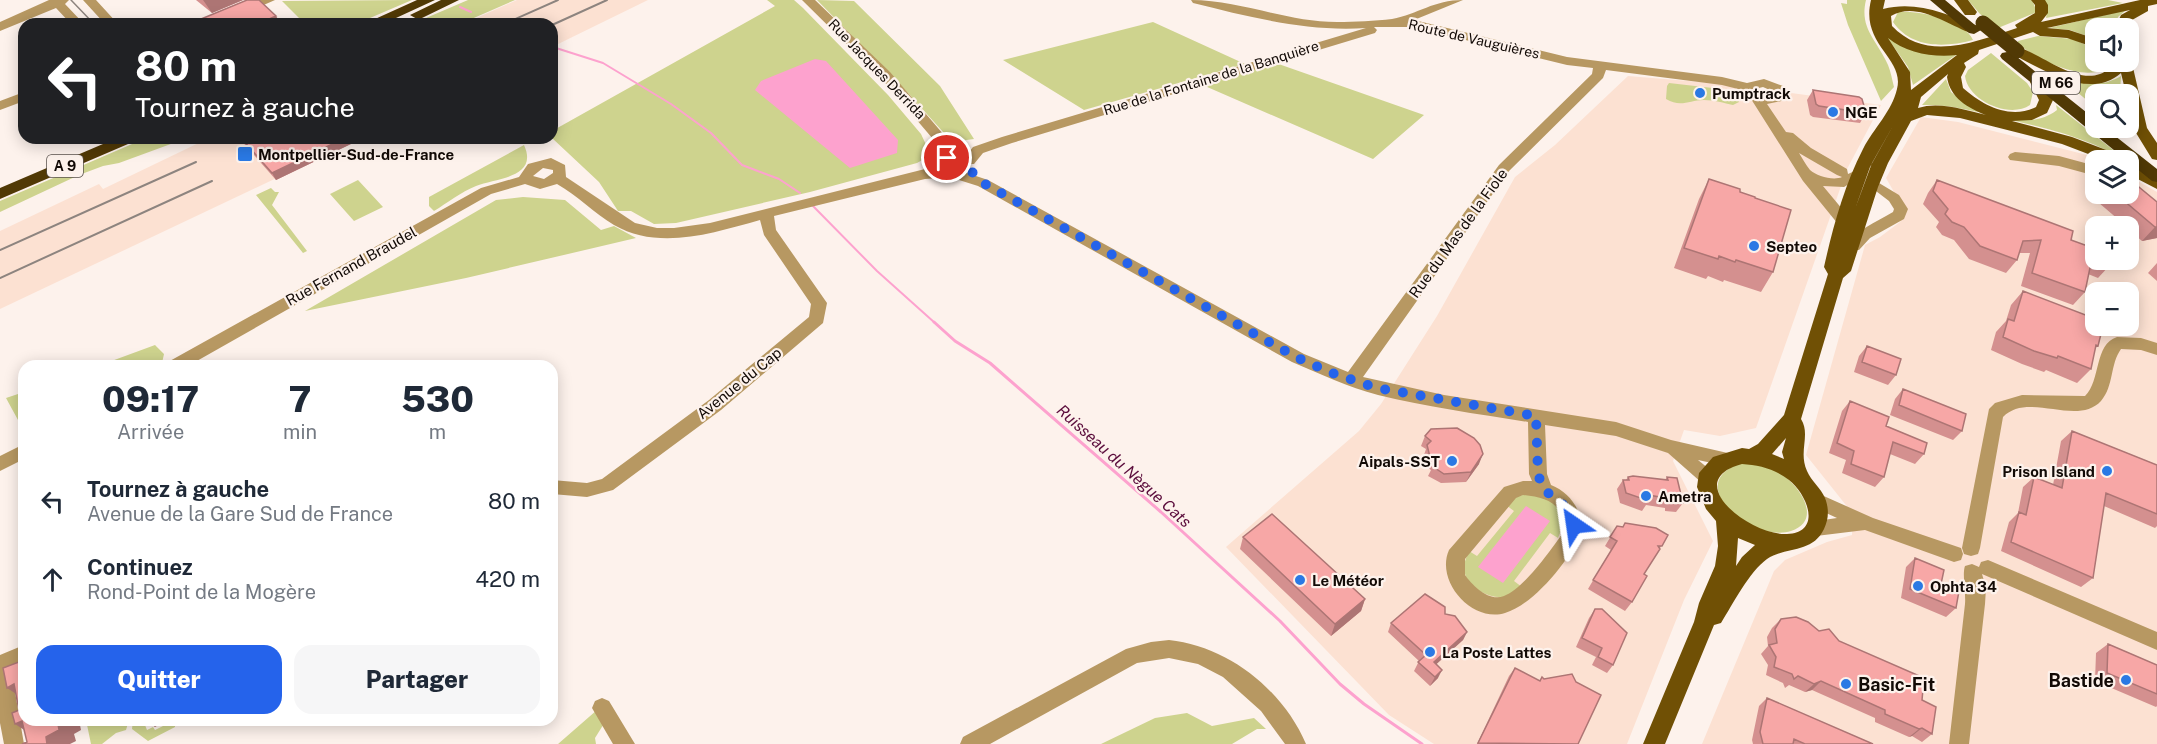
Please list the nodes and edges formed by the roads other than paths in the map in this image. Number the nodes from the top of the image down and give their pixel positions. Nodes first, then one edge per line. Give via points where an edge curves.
1 (89, 0) edge
2 (428, 0) edge
3 (452, 0) edge
4 (808, 0) edge
5 (1197, 0) edge
6 (1457, 0) edge
7 (1878, 0) edge
8 (1937, 0) edge
9 (1954, 0) edge
10 (1961, 0) edge
11 (2038, 0) edge
12 (58, 1) edge
13 (265, 1) edge
14 (2156, 1) edge
15 (1970, 12) junction
16 (20, 18) edge
17 (73, 18) edge
18 (106, 18) edge
19 (223, 18) edge
20 (385, 18) edge
21 (410, 18) edge
22 (2127, 18) edge
23 (18, 19) edge
24 (1397, 21) junction
25 (1979, 26) junction
26 (0, 27) edge
27 (2009, 35) junction
28 (2085, 41) edge
29 (1983, 46) junction
30 (2012, 54) junction
31 (1956, 61) junction
32 (1600, 67) junction
33 (2115, 72) edge
34 (2128, 72) edge
35 (2037, 82) junction
36 (1754, 92) junction
37 (18, 98) edge
38 (0, 106) edge
39 (2085, 107) edge
40 (1900, 115) junction
41 (1771, 119) junction
42 (2124, 138) edge
43 (89, 144) edge
44 (116, 144) edge
45 (2092, 150) edge
46 (2157, 155) edge
47 (2015, 157) dead end
48 (2157, 164) edge
49 (951, 167) junction
50 (2085, 168) edge
51 (1842, 172) dead end
52 (2139, 173) edge
53 (1859, 174) junction
54 (2157, 177) edge
55 (557, 178) junction
56 (527, 180) junction
57 (1815, 180) junction
58 (0, 182) edge
59 (2157, 184) edge
60 (1879, 188) dead end
61 (0, 194) edge
62 (766, 213) junction
63 (1841, 226) junction
64 (1851, 246) junction
65 (1836, 274) junction
66 (2157, 349) edge
67 (185, 360) edge
68 (1351, 380) junction
69 (1536, 416) junction
70 (1792, 419) junction
71 (1671, 447) junction
72 (18, 454) edge
73 (1751, 456) junction
74 (1726, 459) junction
75 (0, 464) edge
76 (1799, 477) junction
77 (1708, 478) junction
78 (558, 488) edge
79 (1543, 489) junction
80 (1817, 501) junction
81 (1726, 520) junction
82 (1867, 523) junction
83 (1816, 528) junction
84 (1777, 543) junction
85 (1963, 551) junction
86 (1980, 570) junction
87 (1705, 622) junction
88 (2157, 641) edge
89 (18, 656) edge
90 (0, 664) edge
91 (602, 708) dead end
92 (14, 744) edge
93 (625, 744) edge
94 (970, 744) edge
95 (1296, 744) edge
96 (1654, 744) edge
97 (1959, 744) edge

1 - 18 street
2 - 20 highway
3 - 21 highway
4 - 49 street, Rue Jacques Derrida via 943,141
5 - 24 street, Route de Vauguières via 1310,24
6 - 24 street, Rue de la Fontaine de la Banquière
7 - 40 main road via 1874,25 1895,59 1905,85 1896,106
8 - 25 highway, M 66
9 - 15 highway, M 66
10 - 15 main road, M 66
11 - 27 main road via 2042,8 2037,20 2018,26
12 - 16 street
12 - 17 street
13 - 19 street
14 - 22 main road
14 - 27 main road
15 - 25 highway, M 66
23 - 26 street
24 - 32 street, Route de Vauguières
24 - 49 street, Rue de la Fontaine de la Banquière via 1007,140 978,150
25 - 29 main road, M 66 via 1922,8 1898,8 1884,16 1888,30 1915,46 1944,51
25 - 30 highway, M 66
27 - 28 main road via 2058,32
27 - 29 main road
29 - 31 main road
30 - 33 main road, M 66 via 2088,79
30 - 35 highway, M 66
30 - 39 highway, M 66
31 - 35 main road, M 66 via 1956,89 1977,105 2004,115 2026,116 2042,110 2046,100
31 - 40 main road via 1914,96 1915,100
32 - 36 street, Route de Vauguières via 1722,81
32 - 68 street, Rue du Mas de la Fiole via 1598,75 1504,168
34 - 46 main road via 2140,128
35 - 54 highway, M 66
36 - 41 street
36 - 41 street, Route de Vauguières via 1759,83 1774,86 1782,94 1774,101
37 - 38 street
40 - 45 main road via 1926,110 1960,113
40 - 53 main road via 1886,124
40 - 64 main road
41 - 51 street via 1806,151
41 - 57 street
42 - 48 highway
43 - 58 highway, A 9
44 - 61 highway, A 9
47 - 50 street
49 - 62 street, Rue de la Fontaine de la Banquière
49 - 68 street via 1298,358
52 - 59 main road
53 - 57 street via 1845,183
53 - 63 main road
55 - 56 street via 538,184
55 - 56 street via 560,168 546,163 531,169
55 - 62 street, Rue de la Fontaine de la Banquière via 579,189 615,219 655,234 687,232
56 - 67 street, Rue Fernand Braudel via 486,191
57 - 63 street
60 - 64 street via 1897,202 1899,215
62 - 78 street, Avenue du Cap via 770,231 819,303 817,319 715,405 607,485 587,490
63 - 65 main road via 1832,267
64 - 65 main road via 1842,271
65 - 70 main road
66 - 85 street via 2117,343 2110,349 2099,393 2090,403 2010,403 1999,407
68 - 69 street via 1397,393
69 - 71 street via 1616,429
69 - 79 street via 1538,474
70 - 73 main road via 1768,448
70 - 76 main road via 1797,429 1792,452
71 - 74 street
71 - 77 street
72 - 75 street
73 - 74 main road
73 - 76 main road via 1776,463
74 - 77 main road via 1711,470
76 - 80 main road
77 - 81 main road via 1708,492
79 - 79 street via 1510,492 1456,556 1453,570 1458,583 1475,599 1489,606 1507,605 1524,596 1574,531 1566,507
80 - 82 street
80 - 83 main road via 1820,515
81 - 84 main road via 1741,531
81 - 87 main road via 1726,564 1705,612
82 - 83 street
82 - 85 street
83 - 84 main road via 1801,541
84 - 87 main road via 1749,563 1715,615
85 - 86 street via 1962,566
86 - 88 street
86 - 97 street
87 - 96 main road
89 - 90 street
90 - 92 street
91 - 93 street
94 - 95 street via 1133,655 1178,649 1220,662 1235,672 1279,716

